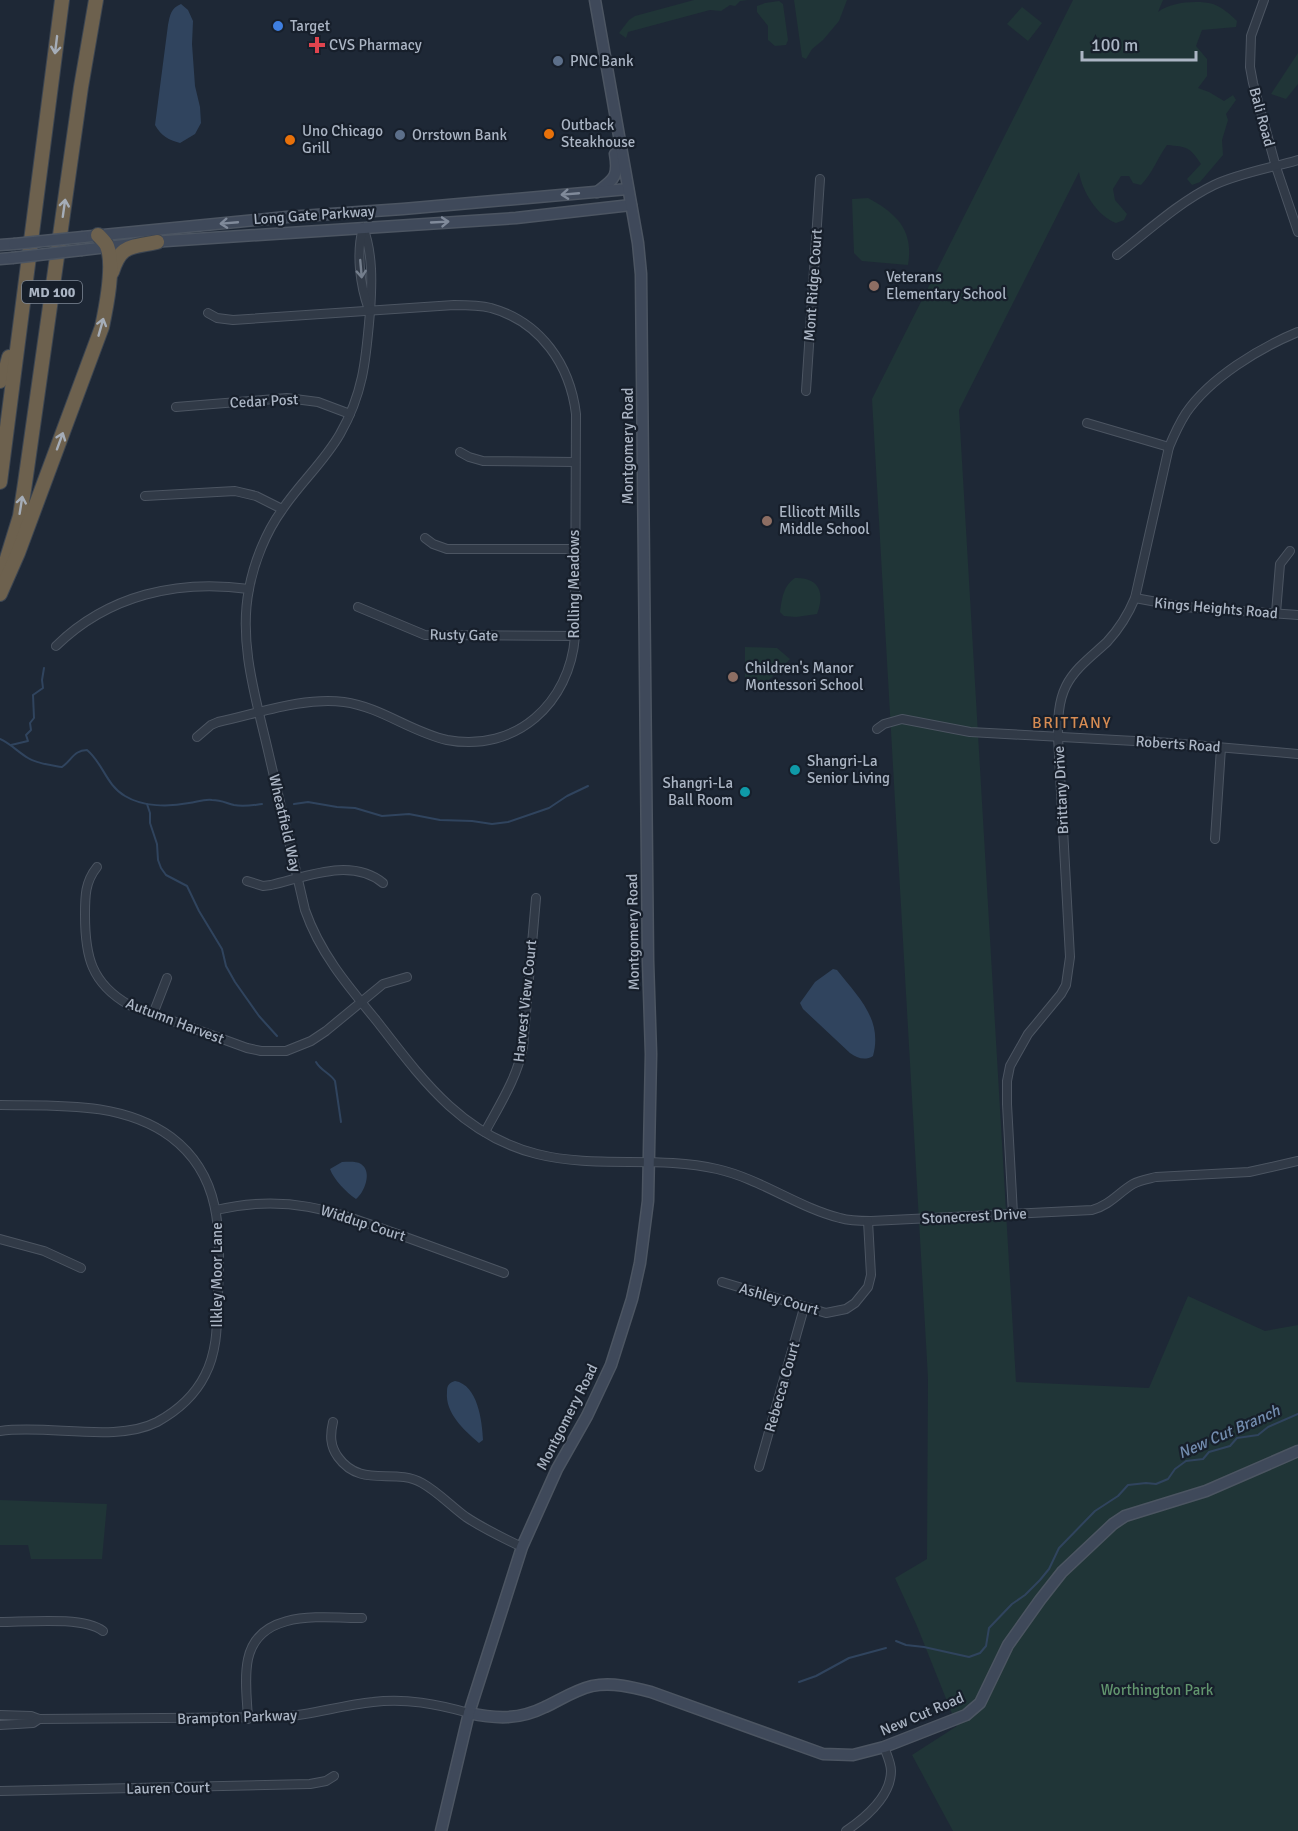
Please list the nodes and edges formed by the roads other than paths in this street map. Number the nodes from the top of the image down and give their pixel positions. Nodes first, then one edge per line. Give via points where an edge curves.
1 (62, 0) edge
2 (96, 0) edge
3 (595, 0) edge
4 (1264, 0) edge
5 (607, 77) junction
6 (1298, 160) edge
7 (1276, 167) junction
8 (820, 179) dead end
9 (628, 189) junction
10 (597, 192) junction
11 (631, 205) junction
12 (362, 219) junction
13 (1298, 232) edge
14 (98, 235) junction
15 (157, 242) junction
16 (0, 245) edge
17 (107, 246) junction
18 (1117, 255) dead end
19 (0, 259) edge
20 (110, 280) junction
21 (26, 285) junction
22 (370, 311) junction
23 (208, 313) dead end
24 (1298, 332) edge
25 (0, 381) edge
26 (806, 391) dead end
27 (176, 407) dead end
28 (350, 414) junction
29 (1087, 423) dead end
30 (1169, 447) junction
31 (460, 452) dead end
32 (575, 462) junction
33 (0, 482) edge
34 (145, 496) dead end
35 (282, 509) junction
36 (425, 538) dead end
37 (574, 549) junction
38 (1290, 551) dead end
39 (0, 581) edge
40 (249, 589) junction
41 (0, 594) edge
42 (1135, 598) junction
43 (358, 607) dead end
44 (1276, 613) junction
45 (1298, 615) edge
46 (575, 636) junction
47 (56, 646) dead end
48 (259, 713) junction
49 (877, 729) dead end
50 (197, 737) dead end
51 (1058, 737) junction
52 (1221, 748) junction
53 (1298, 754) edge
54 (1215, 839) dead end
55 (97, 867) dead end
56 (298, 879) junction
57 (248, 881) dead end
58 (383, 883) dead end
59 (536, 898) dead end
60 (406, 977) dead end
61 (166, 978) dead end
62 (361, 1002) junction
63 (153, 1014) junction
64 (0, 1105) edge
65 (484, 1132) junction
66 (1298, 1161) edge
67 (649, 1163) junction
68 (216, 1210) junction
69 (1013, 1214) junction
70 (868, 1221) junction
71 (0, 1239) edge
72 (81, 1268) dead end
73 (504, 1273) dead end
74 (722, 1282) dead end
75 (804, 1308) junction
76 (333, 1422) dead end
77 (0, 1431) edge
78 (1298, 1451) edge
79 (759, 1467) dead end
80 (522, 1547) junction
81 (362, 1618) dead end
82 (0, 1622) edge
83 (103, 1631) dead end
84 (469, 1713) junction
85 (0, 1715) edge
86 (39, 1719) junction
87 (248, 1719) junction
88 (0, 1725) edge
89 (884, 1747) junction
90 (334, 1776) dead end
91 (0, 1791) edge
92 (441, 1831) edge
93 (846, 1831) edge

1 -> 21 highway, MD 100
39 -> 2 highway, MD 100 via 21,505
3 - 5 street, Montgomery Road
4 - 7 street, Bali Road via 1251,36 1250,67
5 - 9 street, Montgomery Road
5 - 10 street via 601,82 616,174
6 - 7 street
7 - 13 street, Bali Road
7 - 18 street via 1214,185
8 - 26 street, Mont Ridge Court
9 - 10 street, Long Gate Parkway
9 - 11 street, Montgomery Road
10 -> 12 street, Long Gate Parkway via 384,211
12 -> 11 street, Long Gate Parkway via 382,226 516,218
11 - 67 street, Montgomery Road via 642,303
12 -> 14 street, Long Gate Parkway via 335,214
12 - 15 street, Long Gate Parkway via 336,229
12 - 22 street, Wheatfield Way via 359,242 363,293
14 - 16 street, Long Gate Parkway, bridge
14 - 17 highway
15 - 17 street, Long Gate Parkway
15 - 20 highway via 121,252
17 - 19 street, Long Gate Parkway, bridge
17 - 20 highway
41 -> 20 highway via 102,327
21 - 25 highway
21 - 33 highway, MD 100
22 - 23 street, Rolling Meadows via 233,320
22 - 28 street, Wheatfield Way via 365,368
22 - 32 street, Rolling Meadows via 481,306 509,314 536,332 556,356 570,383 576,414
24 - 30 street, Brittany Drive via 1248,358 1213,385 1187,411
27 - 28 street, Cedar Post via 295,398
28 - 35 street, Wheatfield Way via 329,451
29 - 30 street
30 - 42 street, Brittany Drive
31 - 32 street via 483,461
32 - 37 street, Rolling Meadows
34 - 35 street via 235,491
35 - 40 street, Wheatfield Way via 263,546
36 - 37 street via 447,549
37 - 46 street, Rolling Meadows
38 - 44 street via 1280,564
40 - 47 street via 198,586 150,593 111,606
40 - 48 street, Wheatfield Way via 246,639
42 - 44 street, Kings Heights Road via 1184,607
42 - 51 street, Brittany Drive via 1118,629 1082,664 1065,689
43 - 46 street, Rusty Gate via 425,635
44 - 45 street, Kings Heights Road
46 - 48 street, Rolling Meadows via 570,667 550,704 527,725 495,739 446,739 347,702 305,702
48 - 50 street, Rolling Meadows via 218,722
48 - 56 street, Wheatfield Way
49 - 51 street, Roberts Road via 902,719 970,732
51 - 52 street, Roberts Road
51 - 69 street, Brittany Drive via 1069,972 1061,994 1028,1034 1010,1066 1007,1104
52 - 53 street, Roberts Road
52 - 54 street
55 - 63 street, Autumn Harvest via 85,891 85,939 92,967 117,998
56 - 57 street via 263,886
56 - 58 street via 349,870 370,874
56 - 62 street, Wheatfield Way via 305,910 321,947
59 - 65 street, Harvest View Court via 520,1061
60 - 62 street, Autumn Harvest via 383,984
61 - 63 street
62 - 63 street, Autumn Harvest via 311,1041 274,1052 247,1048
62 - 65 street, Wheatfield Way via 433,1091
64 - 68 street, Ilkley Moor Lane via 96,1109 120,1113 156,1127 197,1164
65 - 67 street, Wheatfield Way via 536,1154 566,1160
66 - 69 street, Stonecrest Drive via 1250,1172 1155,1177 1092,1210
67 - 70 street, Stonecrest Drive via 718,1169 828,1215
67 - 80 street, Montgomery Road via 640,1263 622,1335
68 - 73 street, Widdup Court via 256,1203 306,1205 342,1214
68 - 77 street, Ilkley Moor Lane via 219,1247 215,1346 205,1376 183,1403 156,1422 132,1431
69 - 70 street, Stonecrest Drive
70 - 75 street, Ashley Court via 871,1275 862,1296 855,1304 836,1312
71 - 72 street via 44,1251
74 - 75 street, Ashley Court
75 - 79 street, Rebecca Court
76 - 80 street via 332,1447 357,1474 415,1479 468,1518
78 - 89 street, New Cut Road via 1206,1491 1125,1516 1113,1524 1062,1572 1040,1600 1008,1645 974,1710
80 - 84 street, Montgomery Road
81 - 87 street via 300,1618 268,1629 253,1645 248,1658
82 - 83 street via 88,1623
84 - 87 street, Brampton Parkway via 436,1704 393,1701 301,1716
84 - 89 street, New Cut Road via 492,1718 529,1715 591,1686 609,1685 651,1692 823,1755 853,1755
84 - 92 street, Montgomery Road
85 - 86 street, Brampton Parkway
86 - 87 street, Brampton Parkway
86 - 88 street, Brampton Parkway via 33,1723
89 - 93 street via 891,1770 885,1792
90 - 91 street, Lauren Court via 310,1785

